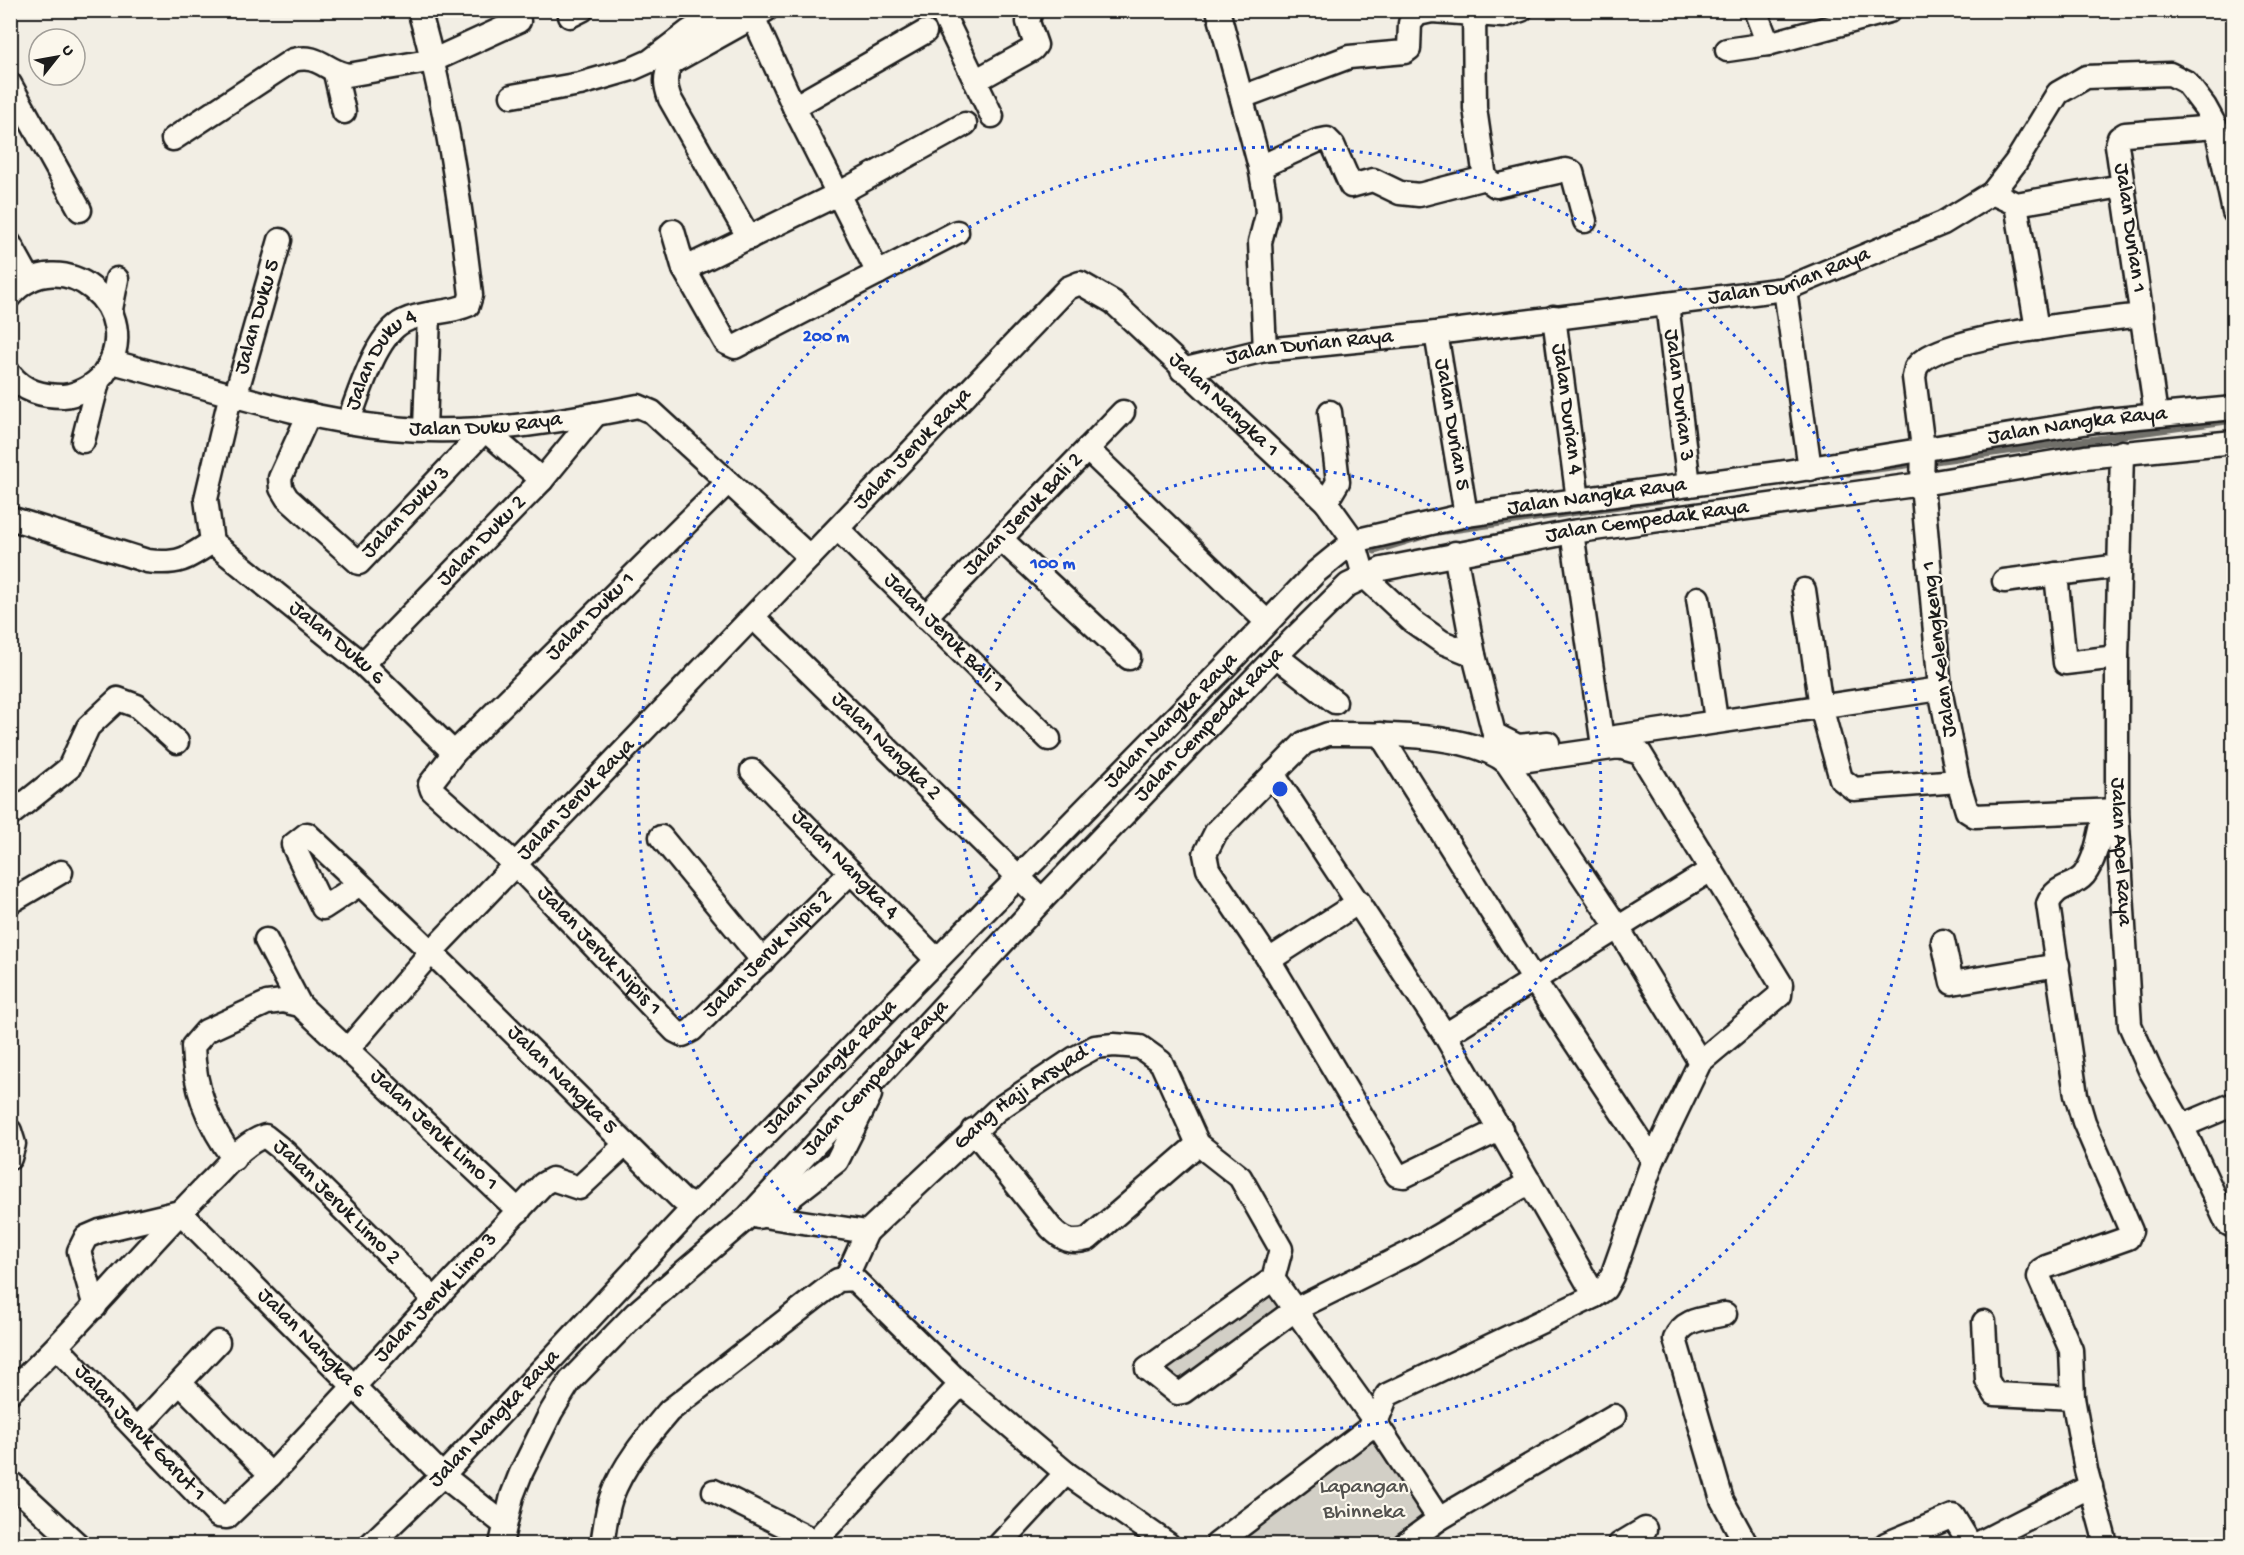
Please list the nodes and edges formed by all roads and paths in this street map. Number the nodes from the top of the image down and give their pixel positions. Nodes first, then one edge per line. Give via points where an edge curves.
1 (419, 10) edge
2 (724, 10) edge
3 (941, 10) edge
4 (1030, 10) edge
5 (1218, 10) edge
6 (1521, 10) edge
7 (1755, 10) edge
8 (1889, 11) edge
9 (1474, 12) edge
10 (756, 13) edge
11 (519, 21) dead end
12 (925, 32) dead end
13 (1768, 44) junction
14 (1727, 50) dead end
15 (434, 60) junction
16 (335, 73) junction
17 (975, 81) junction
18 (10, 84) edge
19 (512, 96) dead end
20 (1242, 98) junction
21 (794, 107) junction
22 (344, 112) dead end
23 (992, 116) dead end
24 (965, 124) dead end
25 (2216, 127) junction
26 (173, 139) dead end
27 (1260, 167) junction
28 (1485, 178) junction
29 (2122, 186) junction
30 (1992, 193) junction
31 (838, 194) junction
32 (2016, 204) junction
33 (80, 210) dead end
34 (2234, 212) edge
35 (1585, 222) dead end
36 (673, 231) dead end
37 (957, 232) dead end
38 (749, 238) junction
39 (280, 240) dead end
40 (10, 244) edge
41 (684, 269) junction
42 (878, 273) junction
43 (117, 279) dead end
44 (30, 280) junction
45 (1080, 283) joint
46 (1785, 289) junction
47 (10, 296) edge
48 (1667, 304) junction
49 (111, 309) junction
50 (429, 314) junction
51 (2142, 315) junction
52 (1554, 317) junction
53 (2037, 329) junction
54 (1436, 333) junction
55 (1265, 350) junction
56 (112, 362) junction
57 (1182, 370) junction
58 (10, 374) edge
59 (98, 382) junction
60 (232, 400) junction
61 (2234, 408) edge
62 (1123, 412) dead end
63 (1330, 412) dead end
64 (309, 414) junction
65 (596, 414) junction
66 (2156, 415) junction
67 (348, 422) junction
68 (425, 429) junction
69 (484, 430) junction
70 (83, 441) dead end
71 (2234, 442) edge
72 (1923, 448) junction
73 (1087, 449) junction
74 (2122, 452) junction
75 (1810, 469) junction
76 (542, 480) junction
77 (728, 482) junction
78 (1922, 484) junction
79 (1689, 485) junction
80 (1578, 500) junction
81 (1326, 502) junction
82 (1466, 515) junction
83 (10, 518) edge
84 (839, 530) junction
85 (1573, 538) junction
86 (1001, 539) junction
87 (1354, 541) junction
88 (212, 542) junction
89 (1455, 553) junction
90 (810, 557) junction
91 (2119, 566) junction
92 (2056, 574) junction
93 (1364, 576) junction
94 (2004, 581) dead end
95 (1804, 590) dead end
96 (1698, 598) dead end
97 (925, 617) junction
98 (754, 618) junction
99 (1266, 621) junction
100 (1474, 655) junction
101 (1276, 656) junction
102 (2117, 657) junction
103 (1129, 658) dead end
104 (363, 664) junction
105 (1941, 689) junction
106 (1335, 702) dead end
107 (1821, 707) junction
108 (1716, 720) junction
109 (1380, 734) junction
110 (1048, 739) dead end
111 (1602, 739) junction
112 (177, 742) dead end
113 (454, 753) junction
114 (1507, 763) junction
115 (752, 771) dead end
116 (1273, 774) junction
117 (1958, 781) junction
118 (2111, 811) junction
119 (10, 814) edge
120 (661, 837) dead end
121 (516, 866) junction
122 (1711, 870) junction
123 (61, 872) dead end
124 (851, 872) junction
125 (1018, 876) junction
126 (360, 884) dead end
127 (1042, 900) junction
128 (10, 902) edge
129 (1359, 902) junction
130 (1618, 928) junction
131 (266, 940) dead end
132 (1943, 941) dead end
133 (432, 951) junction
134 (936, 959) junction
135 (1269, 960) junction
136 (763, 961) junction
137 (2058, 965) junction
138 (1534, 980) junction
139 (300, 1005) junction
140 (682, 1035) joint
141 (1445, 1035) junction
142 (348, 1049) junction
143 (1700, 1062) junction
144 (2234, 1104) edge
145 (2181, 1126) junction
146 (1501, 1129) junction
147 (973, 1130) junction
148 (10, 1131) edge
149 (626, 1144) junction
150 (1198, 1144) junction
151 (10, 1158) edge
152 (234, 1159) junction
153 (1653, 1160) junction
154 (1530, 1182) junction
155 (695, 1206) junction
156 (519, 1211) junction
157 (180, 1212) junction
158 (756, 1217) junction
159 (2233, 1227) edge
160 (867, 1232) junction
161 (846, 1278) junction
162 (1273, 1279) junction
163 (612, 1293) junction
164 (1595, 1296) junction
165 (435, 1300) junction
166 (95, 1306) junction
167 (1296, 1309) junction
168 (636, 1313) junction
169 (1725, 1314) dead end
170 (1984, 1322) dead end
171 (218, 1342) dead end
172 (58, 1347) junction
173 (180, 1383) junction
174 (961, 1384) junction
175 (356, 1385) junction
176 (10, 1392) edge
177 (2073, 1398) junction
178 (1614, 1416) dead end
179 (1376, 1423) junction
180 (137, 1428) junction
181 (1066, 1473) junction
182 (271, 1475) junction
183 (443, 1475) junction
184 (10, 1482) edge
185 (2091, 1486) junction
186 (714, 1491) dead end
187 (222, 1518) joint
188 (1439, 1520) junction
189 (1645, 1529) dead end
190 (503, 1535) edge
191 (818, 1542) edge
192 (1621, 1544) edge
193 (77, 1545) edge
194 (371, 1545) edge
195 (602, 1545) edge
196 (1000, 1545) edge
197 (1168, 1545) edge
198 (1217, 1545) edge
199 (1404, 1545) edge
200 (1746, 1545) edge
201 (1886, 1545) edge
202 (1970, 1545) edge
203 (1977, 1545) edge
204 (2106, 1545) edge

1 - 15 street
2 - 19 street via 633,69 580,84
3 - 17 street
4 - 17 street via 1029,22 1036,45 1033,49
5 - 20 street
6 - 9 street via 1503,16
7 - 13 street
8 - 13 street
9 - 20 street via 1418,14 1412,17 1409,49 1405,52 1349,57
9 - 28 street via 1475,108
10 - 21 street
10 - 38 street via 671,63 665,86
11 - 15 street
12 - 21 street
13 - 14 street
15 - 16 street via 348,75
15 - 50 street, Jalan Duku 4 via 471,295 468,305
16 - 22 street
16 - 26 street via 306,56 293,60
17 - 23 street
18 - 33 street
20 - 27 street
21 - 31 street
24 - 31 street
25 - 29 street, Jalan Durian 1 via 2125,134 2117,145
25 - 30 street, Jalan Durian Raya via 2186,82 2170,74 2086,77 2058,93
25 - 34 street, Jalan Durian Raya
27 - 28 street via 1327,139 1351,186 1373,180 1401,193 1419,195
27 - 55 street via 1267,215 1260,242
28 - 35 street via 1496,186 1566,170 1572,172
29 - 32 street
29 - 51 street, Jalan Durian 1
30 - 32 street
30 - 46 street, Jalan Durian Raya via 1943,223
31 - 38 street
31 - 42 street
32 - 53 street
36 - 41 street
37 - 42 street
38 - 41 street
39 - 60 street, Jalan Duku 5
40 - 44 street
41 - 42 street via 726,343 735,347
43 - 49 street
44 - 47 street
44 - 49 street via 53,275 76,278 96,290
45 - 57 street, Jalan Nangka 1 via 1113,302
45 - 84 street, Jalan Jeruk Raya via 1068,288
46 - 48 street, Jalan Durian Raya
46 - 75 street
48 - 52 street, Jalan Durian Raya
48 - 79 street, Jalan Durian 3
49 - 56 street via 117,344
50 - 67 street, Jalan Duku 4 via 404,321 378,347
50 - 68 street, Jalan Duku 4
51 - 53 street
51 - 66 street, Jalan Durian 1
52 - 54 street, Jalan Durian Raya
52 - 80 street, Jalan Durian 4
53 - 72 street, Jalan Kelengkeng 1 via 1951,347 1916,368
54 - 55 street, Jalan Durian Raya
54 - 82 street, Jalan Durian 5
55 - 57 street, Jalan Durian Raya
56 - 59 street
56 - 60 street, Jalan Duku Raya
57 - 81 street, Jalan Nangka 1
58 - 59 street via 18,384 44,396 72,396
59 - 70 street
60 - 64 street, Jalan Duku Raya
60 - 88 street via 206,500
61 - 66 street, Jalan Nangka Raya
62 - 73 street, Jalan Jeruk Bali 2
63 - 81 street via 1338,482
64 - 67 street, Jalan Duku Raya
64 - 69 street, Jalan Duku 3 via 280,478 281,488 287,498 359,563
65 - 69 street, Jalan Duku Raya
65 - 76 street, Jalan Duku 2
65 - 77 street, Jalan Duku Raya via 638,406 652,412
66 - 72 street, Jalan Nangka Raya
67 - 68 street, Jalan Duku Raya
68 - 69 street, Jalan Duku Raya
69 - 76 street
71 - 74 street, Jalan Cempedak Raya
72 - 75 street, Jalan Nangka Raya
72 - 78 street, Jalan Kelengkeng 1
73 - 86 street, Jalan Jeruk Bali 2
73 - 99 street
74 - 78 street, Jalan Cempedak Raya
74 - 91 street, Jalan Apel Raya
75 - 79 street, Jalan Nangka Raya
76 - 104 street, Jalan Duku 2
77 - 90 street, Jalan Duku Raya
77 - 113 street, Jalan Duku 1
78 - 85 street, Jalan Cempedak Raya
78 - 105 street, Jalan Kelengkeng 1
79 - 80 street, Jalan Nangka Raya
80 - 82 street, Jalan Nangka Raya
81 - 87 street, Jalan Nangka 1
82 - 87 street, Jalan Nangka Raya
83 - 88 street via 147,561 187,559
84 - 90 street, Jalan Jeruk Raya
84 - 97 street, Jalan Jeruk Bali 1
85 - 89 street, Jalan Cempedak Raya
85 - 111 street
86 - 97 street, Jalan Jeruk Bali 2
86 - 103 street
87 - 93 street, Jalan Nangka 1
87 - 99 street, Jalan Nangka Raya
88 - 104 street, Jalan Duku 6
89 - 93 street, Jalan Cempedak Raya
89 - 100 street
90 - 98 street, Jalan Jeruk Raya
91 - 92 street
91 - 102 street, Jalan Apel Raya
92 - 94 street
92 - 102 street via 2065,663
93 - 100 street via 1412,621 1442,642
93 - 101 street, Jalan Cempedak Raya via 1348,585
95 - 107 street
96 - 108 street
97 - 110 street, Jalan Jeruk Bali 1
98 - 121 street, Jalan Jeruk Raya
98 - 125 street, Jalan Nangka 2
99 - 125 street, Jalan Nangka Raya
100 - 111 street via 1494,734 1518,746
101 - 106 street
101 - 127 street, Jalan Cempedak Raya
102 - 118 street, Jalan Apel Raya
104 - 113 street, Jalan Duku 6
105 - 107 street
105 - 117 street, Jalan Kelengkeng 1
107 - 108 street
107 - 117 street via 1841,779 1854,789
108 - 111 street
109 - 114 street via 1461,743 1498,755
109 - 116 street via 1315,736
109 - 138 street
112 - 119 street via 137,706 118,699 88,727 69,768
113 - 121 street, Jalan Duku 1 via 432,780 432,790
114 - 122 street via 1619,747 1640,753
114 - 130 street
115 - 124 street, Jalan Nangka 4
116 - 129 street
116 - 135 street via 1216,832 1204,861
117 - 118 street, Jalan Kelengkeng 1 via 1968,811 1975,816
118 - 137 street via 2083,876 2052,894 2048,904
118 - 145 street, Jalan Apel Raya via 2130,1025
120 - 136 street
121 - 133 street, Jalan Jeruk Raya
121 - 140 street, Jalan Jeruk Nipis 1
122 - 130 street
122 - 143 street via 1783,990
123 - 128 street
124 - 134 street, Jalan Nangka 4
124 - 136 street, Jalan Jeruk Nipis 2
125 - 127 street, Jalan Nangka 2
125 - 134 street, Jalan Nangka Raya
126 - 133 street, Jalan Nangka 5
127 - 158 street, Jalan Cempedak Raya via 884,1070
129 - 135 street
129 - 141 street
130 - 138 street
130 - 143 street
131 - 139 street
132 - 137 street via 1952,983
133 - 142 street, Jalan Jeruk Raya
133 - 149 street, Jalan Nangka 5
134 - 155 street, Jalan Nangka Raya
135 - 146 street via 1397,1175 1404,1176
136 - 140 street, Jalan Jeruk Nipis 2 via 692,1030
137 - 177 street via 2079,1104 2131,1231 2128,1238 2041,1270 2039,1277 2071,1350
138 - 141 street
138 - 153 street
139 - 142 street
139 - 152 street via 267,1003 206,1031 193,1046 194,1069 208,1119
141 - 146 street
142 - 156 street, Jalan Jeruk Limo 1
143 - 153 street
144 - 145 street
145 - 159 street, Jalan Apel Raya via 2227,1223
146 - 154 street
147 - 150 street, Gang Haji Arsyad via 997,1110 1095,1047 1131,1046 1140,1047 1161,1062
147 - 150 street via 1051,1228 1074,1243 1088,1239
147 - 160 street, Gang Haji Arsyad
148 - 151 street via 14,1144
149 - 155 street, Jalan Nangka 5 via 682,1200
149 - 156 street, Jalan Jeruk Limo 3 via 579,1188 552,1179
150 - 162 street, Gang Haji Arsyad via 1240,1177 1281,1249
152 - 157 street
152 - 165 street, Jalan Jeruk Limo 2 via 258,1138 269,1137
153 - 164 street via 1611,1276 1605,1289
154 - 164 street
154 - 167 street via 1409,1253
155 - 163 street, Jalan Nangka Raya
156 - 165 street, Jalan Jeruk Limo 3
157 - 166 street
157 - 166 street via 86,1237 79,1251
157 - 175 street, Jalan Nangka 6
158 - 160 street
158 - 168 street, Jalan Cempedak Raya
160 - 161 street
161 - 174 street via 854,1279
161 - 195 street via 838,1280 669,1411 621,1477 611,1499
162 - 167 street
162 - 167 street via 1147,1369 1177,1393 1183,1392
163 - 168 street
163 - 183 street, Jalan Nangka Raya
164 - 179 street via 1387,1395
165 - 175 street, Jalan Jeruk Limo 3
166 - 172 street
167 - 179 street
168 - 190 street, Jalan Cempedak Raya via 570,1381 551,1412 521,1473
169 - 200 street via 1686,1323 1676,1340 1722,1500
170 - 177 street via 1987,1380 1995,1394
171 - 173 street
172 - 176 street
172 - 180 street, Jalan Jeruk Garut 1
173 - 180 street
173 - 182 street
174 - 181 street
174 - 191 street
175 - 182 street, Jalan Jeruk Limo 3
175 - 183 street, Jalan Nangka 6
177 - 185 street
178 - 188 street
179 - 188 street
179 - 198 street
180 - 187 street, Jalan Jeruk Garut 1
181 - 196 street
181 - 197 street
182 - 187 street, Jalan Jeruk Limo 3
183 - 190 street, Jalan Nangka 6
183 - 194 street, Jalan Nangka Raya
184 - 193 street
185 - 203 street
185 - 204 street
186 - 191 street
188 - 199 street
189 - 192 street
201 - 202 street via 1953,1516

